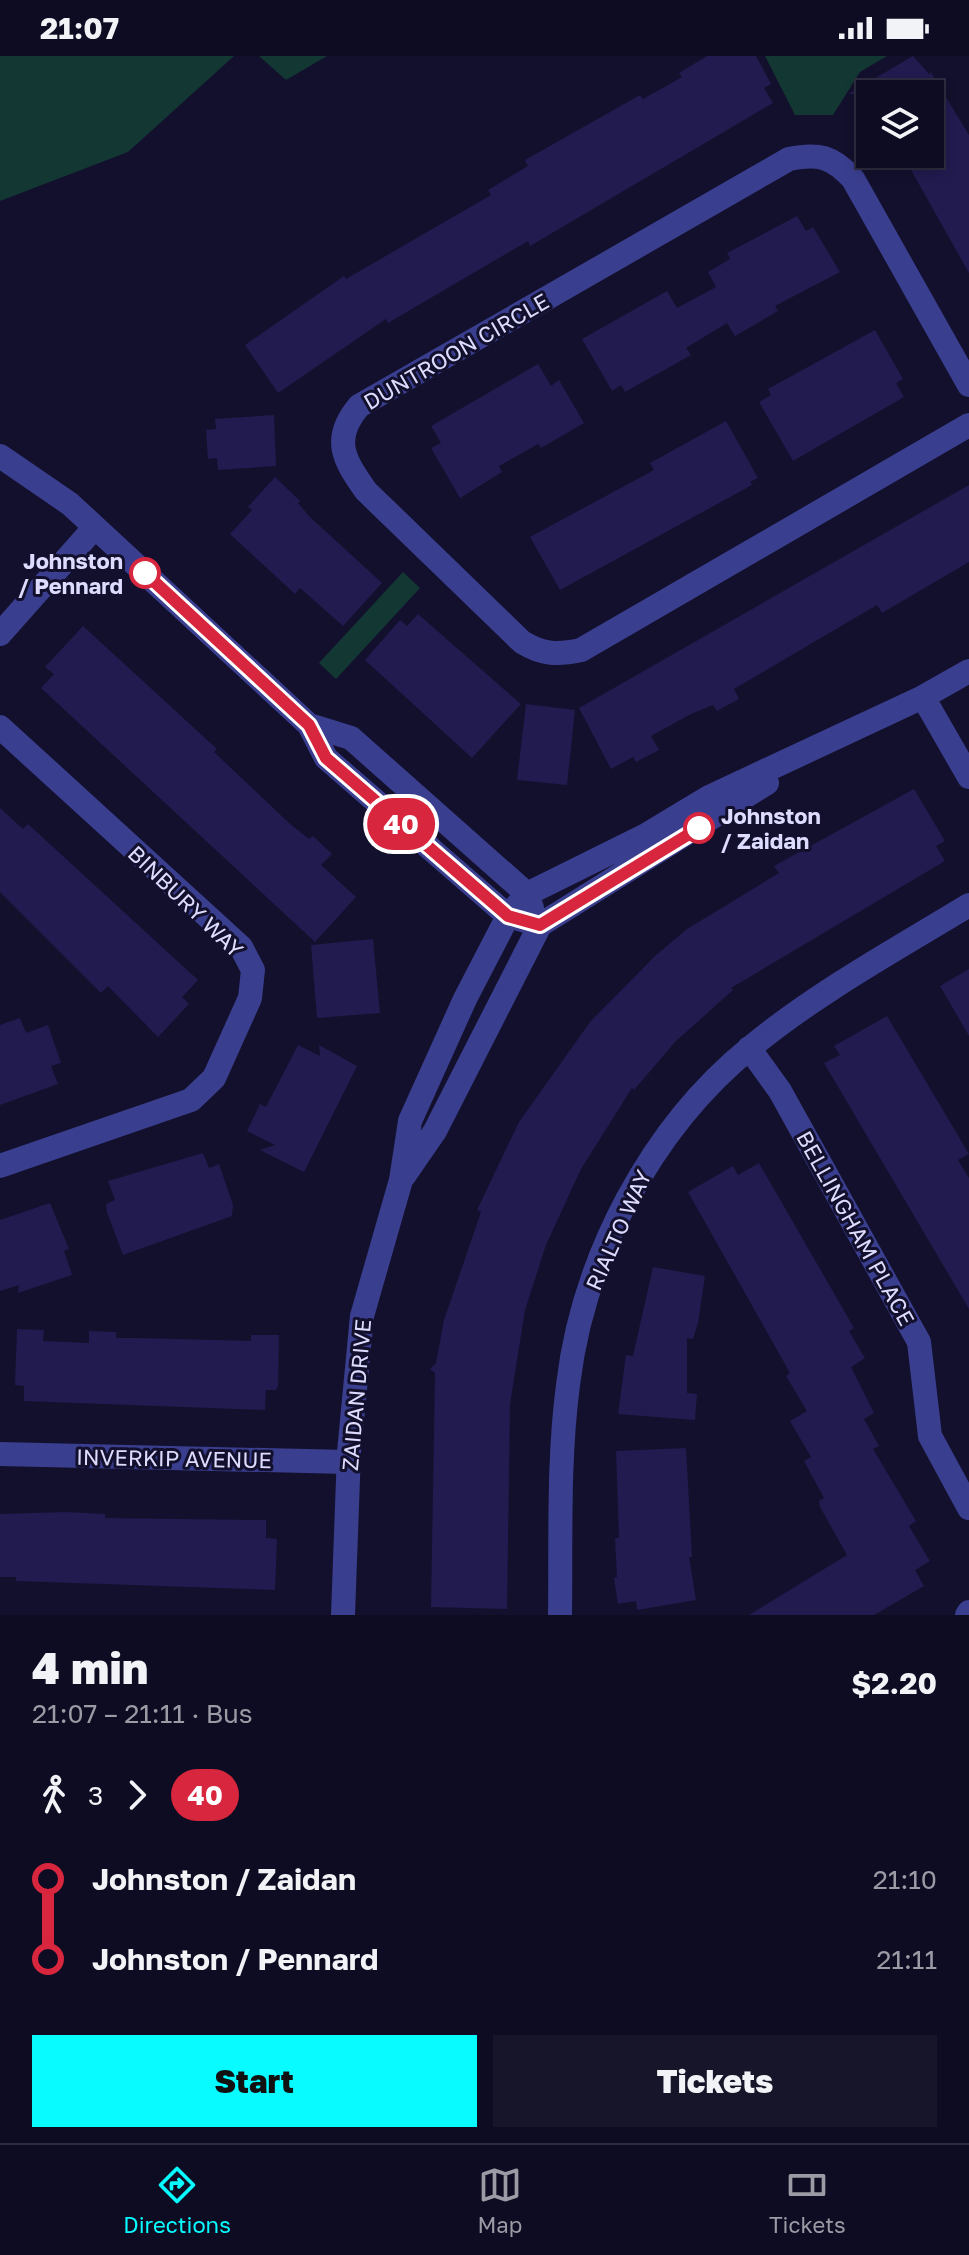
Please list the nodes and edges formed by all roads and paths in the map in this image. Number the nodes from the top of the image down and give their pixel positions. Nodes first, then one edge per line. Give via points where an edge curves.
1 (969, 385) edge
2 (969, 425) edge
3 (0, 456) edge
4 (95, 527) junction
5 (0, 634) edge
6 (969, 671) edge
7 (923, 697) junction
8 (309, 725) junction
9 (0, 727) edge
10 (814, 750) junction
11 (969, 777) edge
12 (527, 894) junction
13 (969, 905) edge
14 (508, 916) junction
15 (540, 925) junction
16 (749, 1048) junction
17 (0, 1166) edge
18 (401, 1180) junction
19 (0, 1454) edge
20 (348, 1462) junction
21 (969, 1508) edge
22 (343, 1615) edge
23 (560, 1615) edge

1 - 2 street, DUNTROON CIRCLE via 853,179 818,153 789,159 359,406 348,420 342,445 347,464 366,491 522,642 559,655 581,650
3 - 4 street
4 - 5 street
4 - 8 street
6 - 7 street
7 - 10 street
7 - 11 street
8 - 12 street via 351,738
8 - 14 street via 326,758
9 - 17 street, BINBURY WAY via 241,947 253,970 250,998 214,1078 191,1100
10 - 12 street via 709,797
10 - 15 street via 720,815
12 - 14 street, ZAIDAN DRIVE
12 - 15 street
13 - 16 street, RIALTO WAY via 826,993
14 - 15 street
14 - 18 street, ZAIDAN DRIVE via 410,1121
15 - 18 street, ZAIDAN DRIVE via 435,1131
16 - 21 street, BELLINGHAM PLACE via 780,1091 919,1342 930,1436
16 - 23 street, RIALTO WAY via 693,1105 647,1164 598,1264 568,1383
18 - 20 street, ZAIDAN DRIVE via 362,1316
19 - 20 street, INVERKIP AVENUE
20 - 22 street, ZAIDAN DRIVE

